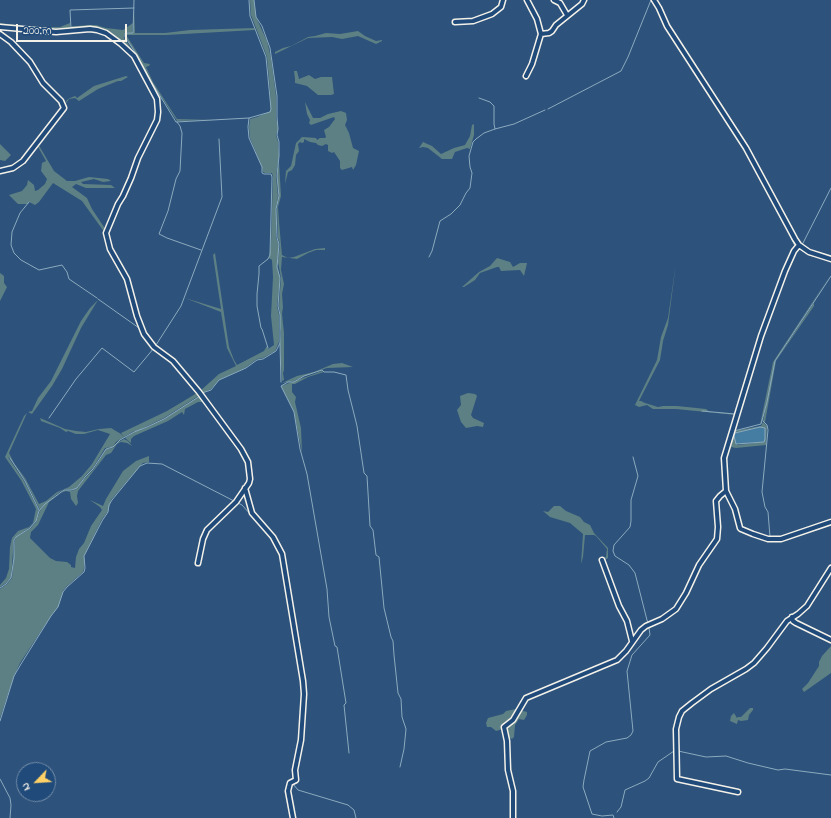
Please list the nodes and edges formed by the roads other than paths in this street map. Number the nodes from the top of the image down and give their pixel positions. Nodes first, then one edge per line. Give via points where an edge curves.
1 (503, 0) edge
2 (527, 0) edge
3 (554, 0) edge
4 (584, 0) edge
5 (654, 0) edge
6 (567, 15) junction
7 (455, 22) dead end
8 (0, 27) edge
9 (0, 34) edge
10 (542, 34) junction
11 (526, 76) dead end
12 (0, 172) edge
13 (799, 245) junction
14 (831, 259) edge
15 (245, 488) junction
16 (726, 491) junction
17 (831, 522) edge
18 (602, 560) dead end
19 (198, 563) dead end
20 (831, 568) edge
21 (792, 617) junction
22 (831, 640) edge
23 (632, 642) junction
24 (738, 792) dead end
25 (293, 818) edge
26 (513, 818) edge

1 - 7 street via 501,7 492,14 473,21
2 - 10 street via 538,18
3 - 6 street via 560,3
4 - 6 street
5 - 13 street via 667,26 746,148
6 - 10 street via 552,31
8 - 15 street via 56,32 97,30 110,35 136,60 157,99 158,116 107,230 107,241 127,279 144,334 154,347 173,361 244,452 250,479
9 - 12 street via 30,62 43,83 64,108 23,161 9,170
10 - 11 street
13 - 14 street via 809,252
13 - 16 street via 785,271 761,336 724,458
15 - 19 street via 231,508 207,530
15 - 25 street via 252,513 273,537 282,554 302,674 304,694 301,740 296,780 290,783 288,790
16 - 17 street via 735,509 740,528 753,534 781,539
16 - 23 street via 716,502 717,539 699,566 683,598 676,609 641,630
18 - 23 street via 627,621
20 - 21 street via 807,606
21 - 22 street via 796,623
21 - 24 street via 750,666 692,703 682,711 678,721 677,779
23 - 26 street via 617,660 526,698 513,720 504,727 508,744 508,770 513,791

